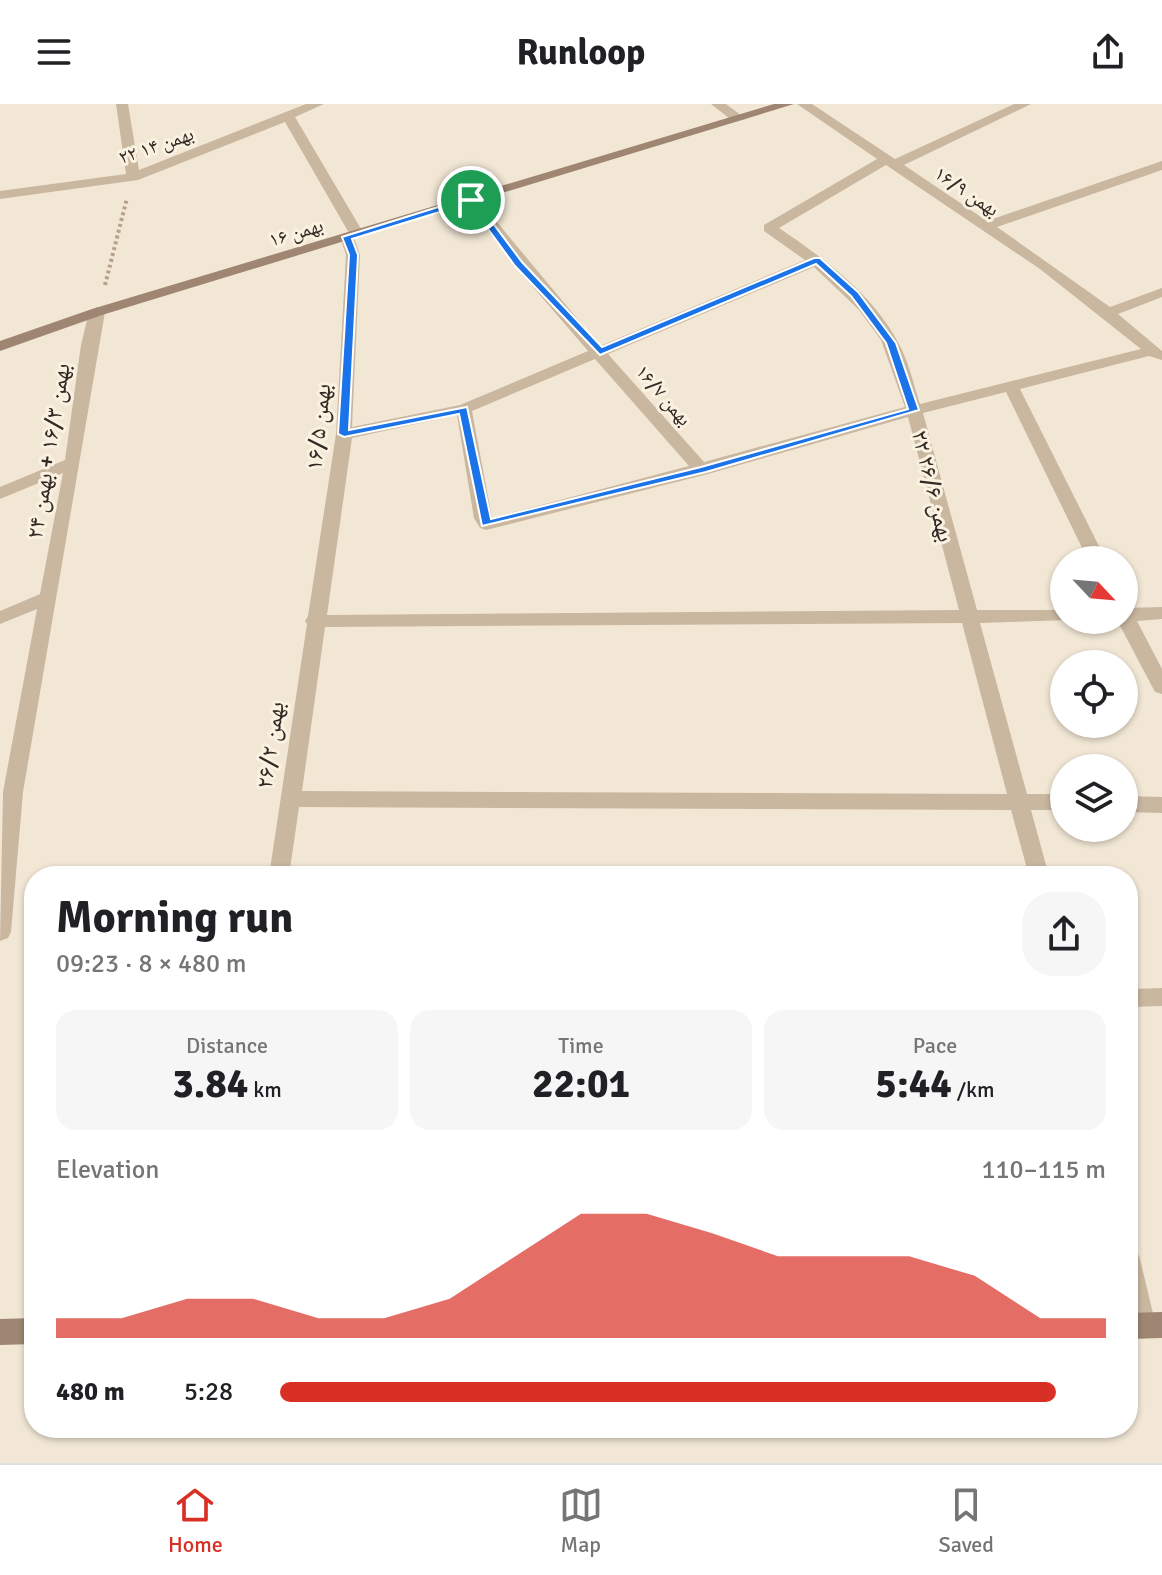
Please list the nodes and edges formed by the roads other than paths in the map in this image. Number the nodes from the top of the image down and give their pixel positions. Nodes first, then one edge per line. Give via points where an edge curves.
1 (122, 104) edge
2 (318, 104) edge
3 (717, 104) edge
4 (788, 104) edge
5 (803, 104) edge
6 (1025, 104) edge
7 (291, 111) edge
8 (739, 119) junction
9 (889, 162) junction
10 (1162, 165) edge
11 (133, 177) junction
12 (0, 195) edge
13 (471, 200) junction
14 (984, 227) junction
15 (352, 236) junction
16 (817, 260) junction
17 (1162, 292) edge
18 (97, 312) junction
19 (1108, 313) junction
20 (0, 346) edge
21 (600, 352) junction
22 (1157, 356) edge
23 (1010, 385) junction
24 (464, 409) junction
25 (914, 410) junction
26 (344, 434) junction
27 (73, 463) junction
28 (702, 470) junction
29 (0, 493) edge
30 (1090, 546) edge
31 (49, 597) junction
32 (1162, 613) edge
33 (1138, 614) edge
34 (967, 616) junction
35 (1050, 616) edge
36 (0, 618) edge
37 (314, 621) junction
38 (1134, 634) edge
39 (1162, 687) edge
40 (7, 793) edge
41 (289, 799) junction
42 (1019, 801) junction
43 (1050, 802) edge
44 (1138, 804) edge
45 (1162, 805) edge
46 (280, 866) edge
47 (1036, 866) edge
48 (0, 932) edge
49 (1162, 997) edge
50 (1138, 998) edge
51 (1138, 1301) edge
52 (1144, 1326) edge
53 (24, 1331) edge
54 (0, 1332) edge

1 - 11 street
2 - 7 street, ۲۲ بهمن ۱۴
3 - 8 street
4 - 8 street, بهمن ۱۶
5 - 9 street, بهمن ۱۶/۹
6 - 9 street
7 - 11 street, ۲۲ بهمن ۱۴
7 - 15 street
8 - 13 street, بهمن ۱۶
9 - 14 street, بهمن ۱۶/۹
9 - 16 street, ۲۲ بهمن ۲۶/۶ via 769,228
10 - 14 street
11 - 12 street, ۲۲ بهمن ۱۴
13 - 15 street, بهمن ۱۶
13 - 21 street, بهمن ۱۶/۷ via 518,264
14 - 19 street, بهمن ۱۶/۹
15 - 18 street, بهمن ۱۶
15 - 26 street, بهمن ۱۶/۵
16 - 21 street
16 - 25 street, ۲۲ بهمن ۲۶/۶ via 855,294 891,343
17 - 19 street
18 - 20 street, بهمن ۱۶
18 - 27 street, بهمن ۱۶/۳ + بهمن ۲۴
19 - 22 street, بهمن ۱۶/۹
21 - 24 street
21 - 28 street, بهمن ۱۶/۷
22 - 23 street
23 - 25 street
23 - 30 street
24 - 26 street
24 - 28 street via 486,524
25 - 28 street
25 - 34 street, ۲۲ بهمن ۲۶/۶
26 - 37 street, بهمن ۱۶/۵
27 - 29 street
27 - 31 street, بهمن ۱۶/۳ + بهمن ۲۴
31 - 36 street
31 - 40 street, بهمن ۱۶/۳ + بهمن ۲۴
32 - 33 street
34 - 35 street
34 - 37 street
34 - 42 street, ۲۲ بهمن ۲۶/۶
37 - 41 street, بهمن ۲۶/۲
38 - 39 street
40 - 48 street, بهمن ۱۶/۳ + بهمن ۲۴
41 - 42 street
41 - 46 street, بهمن ۲۶/۲
42 - 43 street
42 - 47 street, ۲۲ بهمن ۲۶/۶
44 - 45 street
49 - 50 street
51 - 52 street
53 - 54 street

